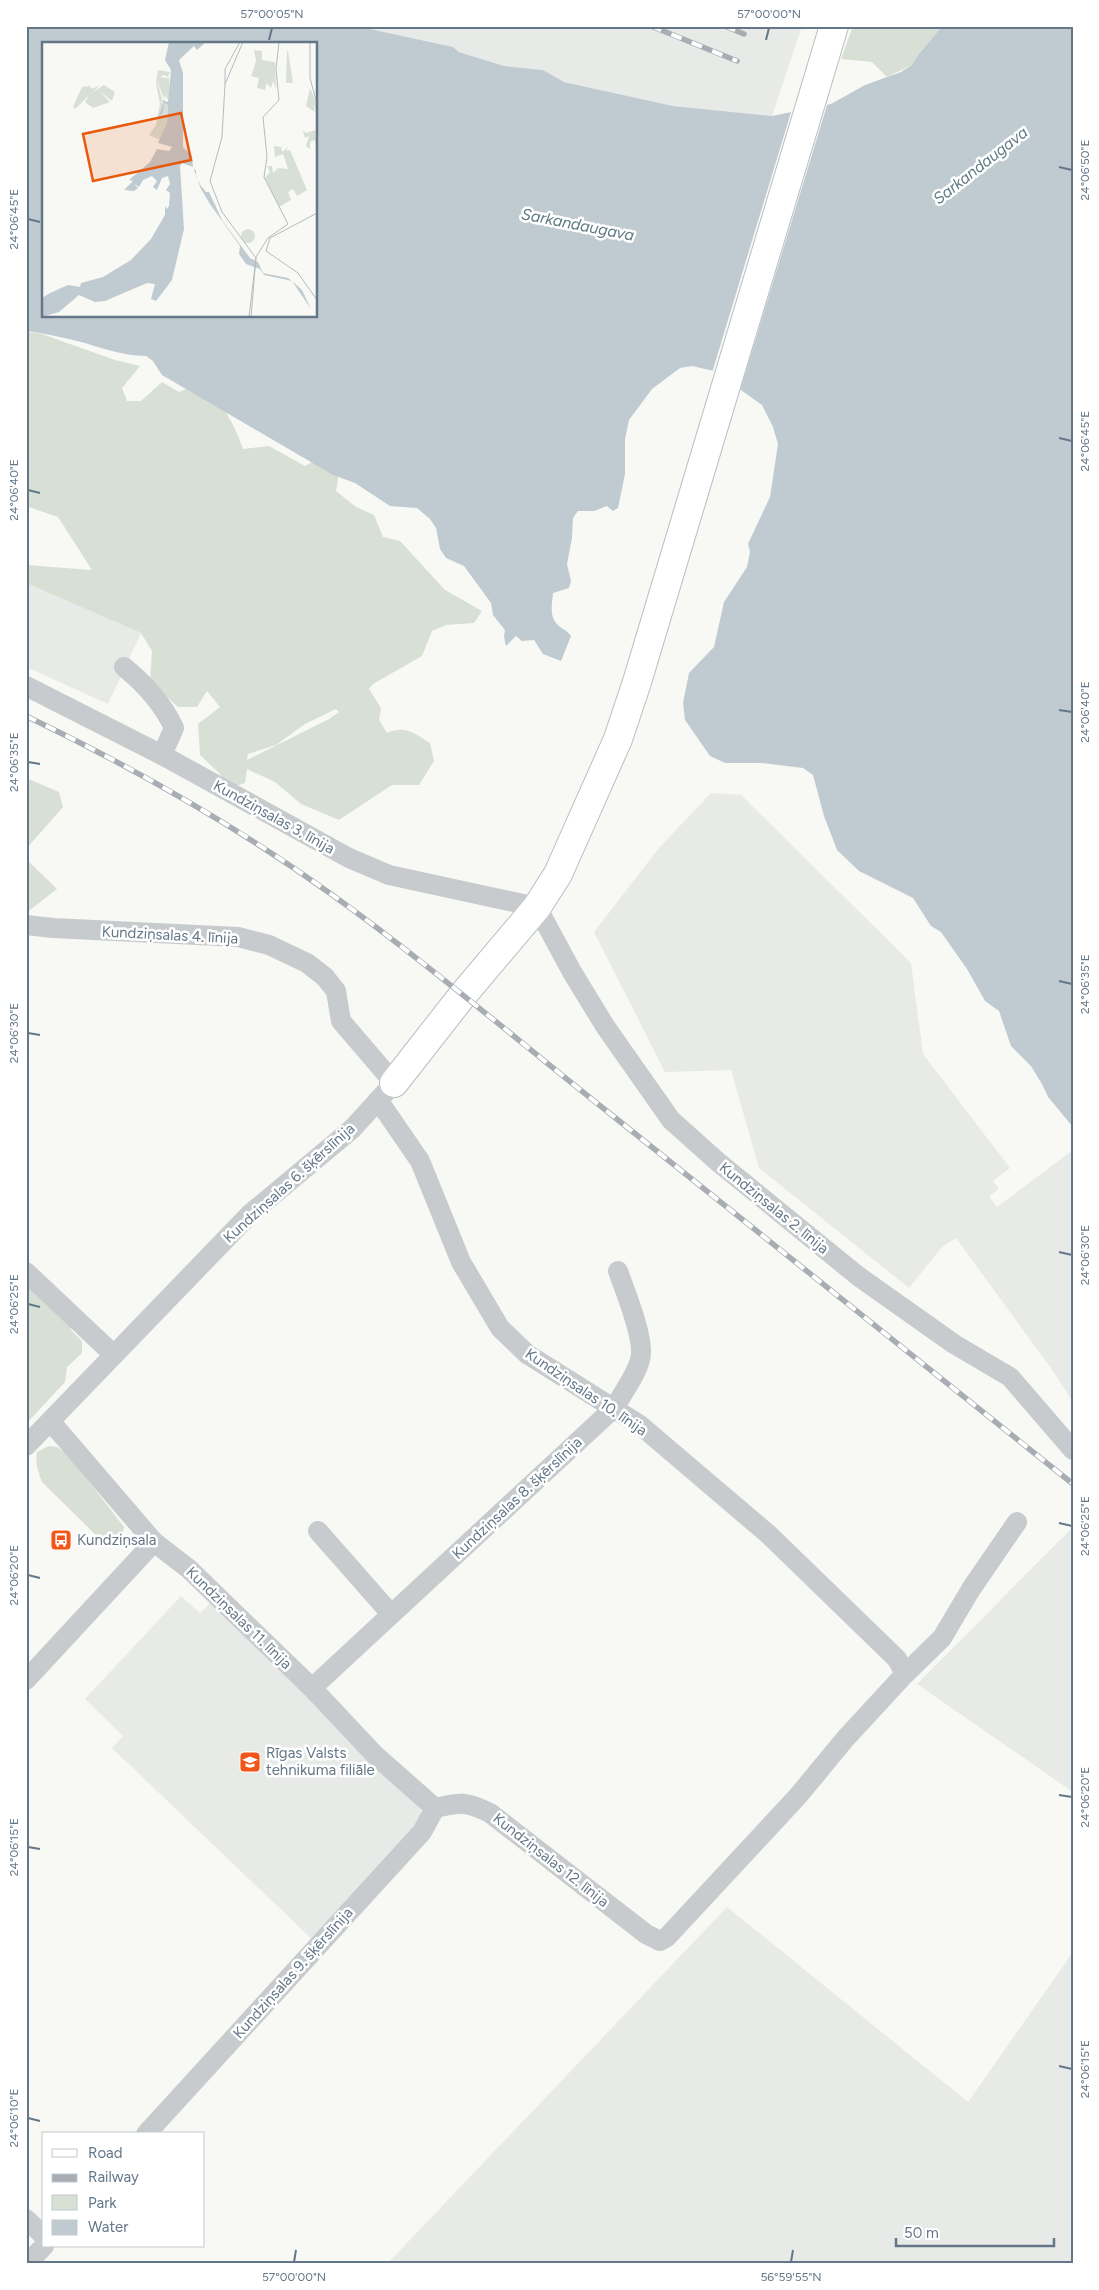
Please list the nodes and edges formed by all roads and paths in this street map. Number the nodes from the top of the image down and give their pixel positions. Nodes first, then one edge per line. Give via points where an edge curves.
1 (834, 26) edge
2 (124, 667) dead end
3 (26, 686) edge
4 (162, 755) junction
5 (537, 907) junction
6 (26, 925) edge
7 (386, 1092) junction
8 (618, 1271) dead end
9 (26, 1272) edge
10 (114, 1355) junction
11 (614, 1408) junction
12 (51, 1422) junction
13 (26, 1446) edge
14 (1073, 1450) edge
15 (1017, 1522) dead end
16 (318, 1530) dead end
17 (154, 1542) junction
18 (391, 1614) junction
19 (905, 1674) junction
20 (26, 1680) edge
21 (312, 1688) junction
22 (435, 1808) junction
23 (148, 2132) edge
24 (26, 2219) edge
25 (42, 2234) edge
26 (42, 2248) edge
27 (27, 2264) edge

1 - 5 street, Kundziņsalas 6. šķērslīnija via 618,739 558,874
2 - 4 street via 168,714 174,728
3 - 4 street, Kundziņsalas 3. līnija
4 - 5 street, Kundziņsalas 3. līnija via 315,840 389,875
5 - 7 street, Kundziņsalas 6. šķērslīnija
5 - 14 street, Kundziņsalas 2. līnija via 605,1026 671,1120 858,1276 954,1344 1010,1377
6 - 7 street, Kundziņsalas 4. līnija via 238,937 269,944 306,963 336,990 342,1021
7 - 10 street, Kundziņsalas 6. šķērslīnija via 352,1129 250,1214
7 - 11 street, Kundziņsalas 10. līnija via 420,1161 461,1262 500,1328 527,1354
8 - 11 street, Kundziņsalas 8. šķērslīnija via 642,1354
9 - 10 street
10 - 12 street, Kundziņsalas 6. šķērslīnija
11 - 18 street, Kundziņsalas 8. šķērslīnija
11 - 19 street, Kundziņsalas 10. līnija via 640,1425 768,1534 897,1659
12 - 13 street, Kundziņsalas 6. šķērslīnija
12 - 17 street, Kundziņsalas 11. līnija
15 - 19 street via 942,1638
16 - 18 street
17 - 20 street
17 - 21 street, Kundziņsalas 11. līnija via 189,1569
18 - 21 street, Kundziņsalas 8. šķērslīnija
19 - 22 street, Kundziņsalas 12. līnija via 798,1796 667,1938 660,1941 646,1934 490,1813 470,1803
21 - 22 street, Kundziņsalas 11. līnija via 375,1755
22 - 23 street, Kundziņsalas 9. šķērslīnija via 422,1832
24 - 25 street
26 - 27 street

